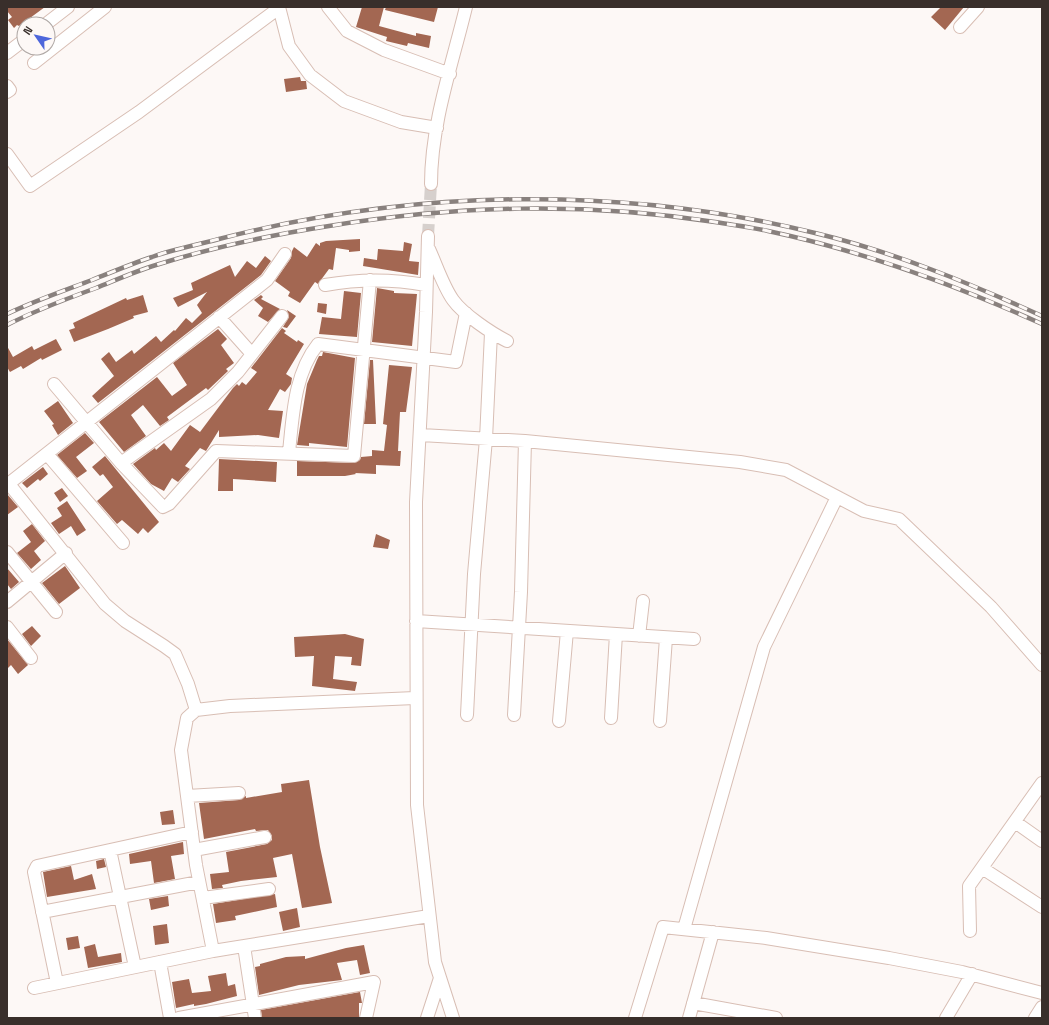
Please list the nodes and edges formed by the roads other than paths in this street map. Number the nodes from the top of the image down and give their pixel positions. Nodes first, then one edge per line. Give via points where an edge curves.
1 (68, 7) edge
2 (105, 7) edge
3 (328, 7) edge
4 (466, 7) edge
5 (978, 7) edge
6 (279, 8) edge
7 (56, 16) edge
8 (960, 27) dead end
9 (16, 46) edge
10 (7, 53) edge
11 (34, 62) dead end
12 (450, 74) junction
13 (7, 86) edge
14 (7, 92) edge
15 (437, 128) junction
16 (7, 154) edge
17 (431, 184) tunnel mouth
18 (285, 254) dead end
19 (370, 280) junction
20 (324, 285) dead end
21 (426, 285) junction
22 (466, 313) junction
23 (282, 316) dead end
24 (219, 318) junction
25 (491, 333) junction
26 (507, 341) dead end
27 (363, 349) junction
28 (252, 354) junction
29 (424, 359) junction
30 (54, 384) dead end
31 (86, 422) junction
32 (421, 435) junction
33 (486, 439) junction
34 (525, 441) junction
35 (289, 452) junction
36 (47, 454) junction
37 (121, 463) junction
38 (8, 484) edge
39 (837, 497) junction
40 (123, 543) dead end
41 (7, 552) edge
42 (66, 553) junction
43 (31, 582) junction
44 (643, 601) dead end
45 (7, 602) edge
46 (56, 612) dead end
47 (416, 621) junction
48 (472, 625) junction
49 (7, 627) edge
50 (519, 628) junction
51 (567, 631) junction
52 (616, 634) junction
53 (639, 636) junction
54 (666, 638) junction
55 (694, 639) dead end
56 (31, 658) dead end
57 (1042, 665) edge
58 (416, 698) junction
59 (196, 710) junction
60 (467, 715) dead end
61 (514, 716) dead end
62 (611, 718) dead end
63 (559, 721) dead end
64 (660, 721) dead end
65 (1042, 783) edge
66 (239, 793) dead end
67 (187, 796) junction
68 (1015, 822) junction
69 (192, 832) junction
70 (265, 837) dead end
71 (1042, 841) edge
72 (110, 850) junction
73 (194, 850) junction
74 (982, 868) junction
75 (199, 882) junction
76 (269, 889) dead end
77 (120, 896) junction
78 (202, 898) junction
79 (1042, 907) edge
80 (42, 912) junction
81 (429, 916) junction
82 (684, 929) junction
83 (970, 931) dead end
84 (713, 932) junction
85 (244, 946) junction
86 (213, 951) junction
87 (160, 962) junction
88 (135, 967) junction
89 (972, 974) junction
90 (440, 978) junction
91 (57, 984) junction
92 (34, 988) dead end
93 (1042, 993) edge
94 (693, 1003) junction
95 (252, 1004) junction
96 (1042, 1007) edge
97 (170, 1018) edge
98 (179, 1018) edge
99 (255, 1018) edge
100 (366, 1018) edge
101 (427, 1018) edge
102 (453, 1018) edge
103 (635, 1018) edge
104 (689, 1018) edge
105 (773, 1018) edge
106 (946, 1018) edge
107 (1035, 1018) edge

1 - 7 street
2 - 11 street
3 - 12 street via 347,30 384,50
4 - 12 street
5 - 8 street
6 - 15 street via 289,46 310,75 344,101 401,122
6 - 16 street via 139,112 30,186
9 - 10 street
12 - 15 street
13 - 14 street via 10,90
15 - 17 street via 431,157
18 - 24 street via 267,280
19 - 20 street via 350,280
19 - 21 street via 404,281
19 - 27 street
21 - 22 street via 428,241 452,299
21 - 29 street
22 - 25 street
22 - 29 street via 456,362
23 - 28 street
24 - 28 street
24 - 31 street
25 - 26 street
25 - 33 street
27 - 29 street
27 - 35 street via 318,344 308,356 295,398
27 - 35 street via 354,456
28 - 37 street via 211,399
29 - 32 street
30 - 31 street
31 - 36 street
31 - 37 street
32 - 33 street
32 - 47 street via 416,502
33 - 34 street
33 - 48 street
34 - 39 street via 740,462 786,470
34 - 50 street
35 - 37 street via 216,450 169,504 163,506
36 - 38 street
36 - 40 street
38 - 42 street
39 - 57 street via 864,511 899,519 991,608
39 - 82 street via 764,647
41 - 43 street
42 - 43 street
42 - 59 street via 105,604 175,654
43 - 45 street
43 - 46 street
44 - 53 street
47 - 48 street
47 - 58 street
48 - 50 street
48 - 60 street
49 - 56 street
50 - 51 street
50 - 61 street
51 - 52 street
51 - 63 street
52 - 53 street
52 - 62 street
53 - 54 street
54 - 55 street
54 - 64 street
58 - 59 street via 230,706
58 - 81 street via 417,805
59 - 67 street via 187,718 181,750
65 - 68 street
66 - 67 street
67 - 69 street
68 - 71 street
68 - 74 street
69 - 72 street
69 - 73 street
70 - 73 street
72 - 77 street
72 - 80 street via 37,866 34,872
73 - 75 street
74 - 79 street
74 - 83 street via 969,886
75 - 77 street
75 - 78 street
76 - 78 street
77 - 80 street
77 - 88 street
78 - 86 street
80 - 91 street
81 - 85 street
81 - 90 street via 435,962
82 - 84 street
82 - 103 street via 663,927
84 - 89 street via 766,938
84 - 94 street
85 - 86 street
85 - 95 street
86 - 87 street
87 - 88 street
87 - 97 street
88 - 91 street
89 - 93 street
89 - 106 street
90 - 101 street
90 - 102 street
91 - 92 street
94 - 104 street
94 - 105 street
95 - 98 street
95 - 99 street
95 - 100 street via 374,982
96 - 107 street

